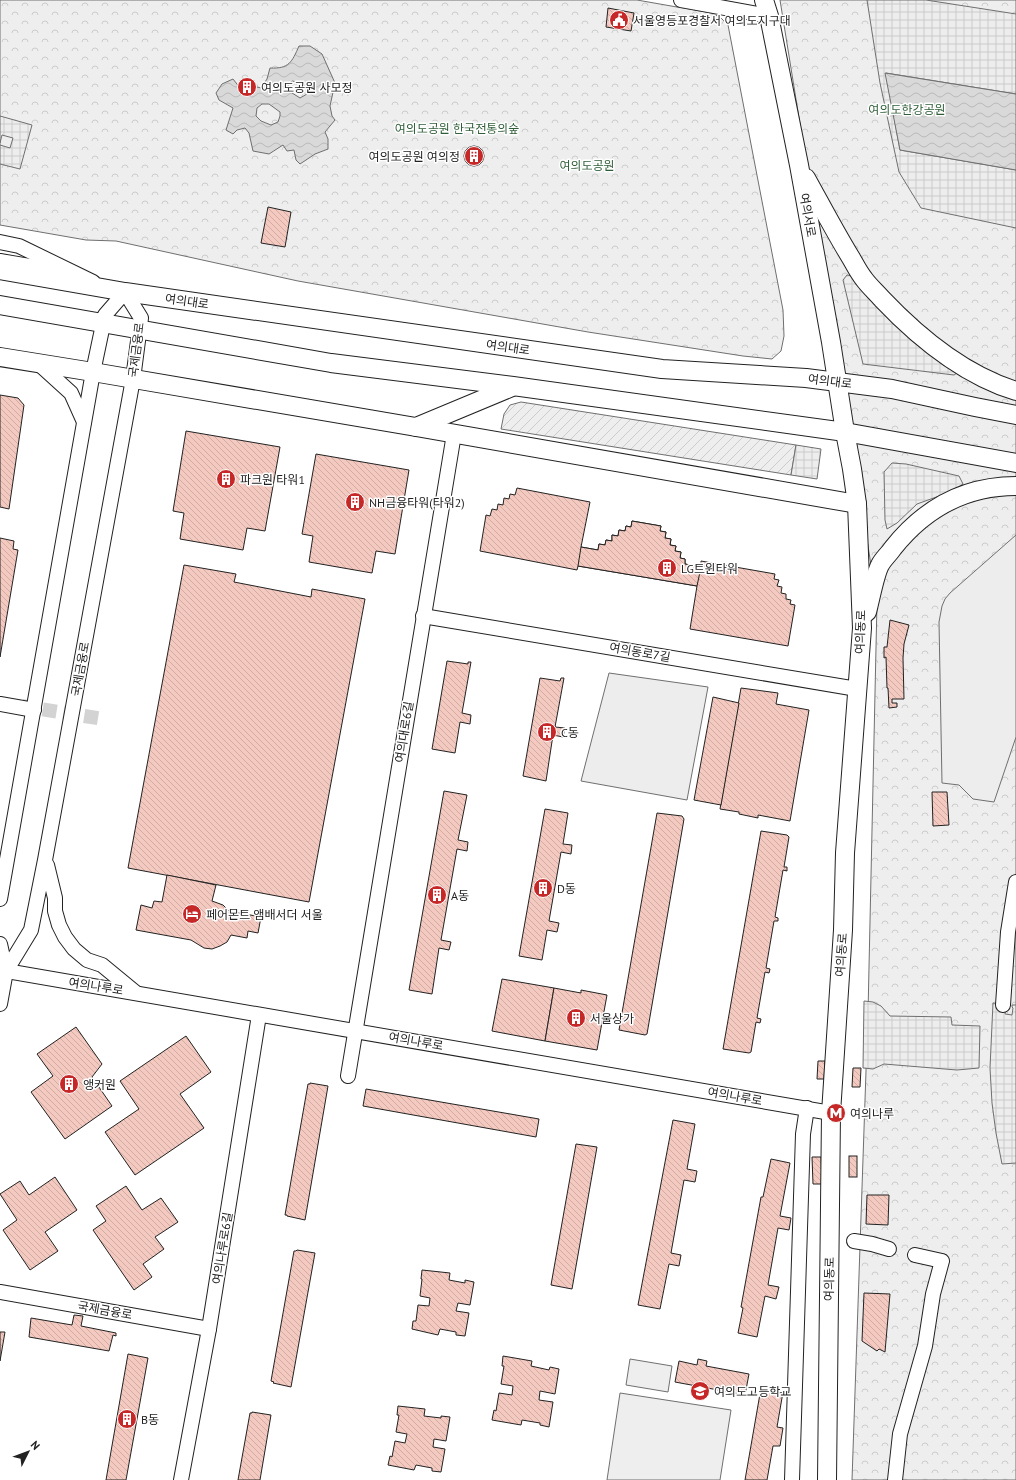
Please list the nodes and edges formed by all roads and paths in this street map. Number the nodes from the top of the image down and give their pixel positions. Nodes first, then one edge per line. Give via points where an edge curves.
1 (680, 0) edge
2 (767, 8) edge
3 (799, 165) junction
4 (0, 242) edge
5 (0, 261) edge
6 (0, 270) edge
7 (73, 273) junction
8 (118, 291) junction
9 (0, 305) edge
10 (102, 324) junction
11 (140, 330) junction
12 (0, 357) edge
13 (38, 363) junction
14 (93, 372) junction
15 (133, 378) junction
16 (838, 382) junction
17 (513, 386) junction
18 (1016, 391) edge
19 (1016, 415) edge
20 (84, 422) junction
21 (416, 427) junction
22 (845, 432) junction
23 (454, 434) junction
24 (1016, 463) edge
25 (1016, 486) edge
26 (857, 504) junction
27 (423, 616) junction
28 (862, 628) junction
29 (857, 689) junction
30 (0, 704) edge
31 (34, 710) junction
32 (46, 860) junction
33 (1016, 882) edge
34 (0, 899) edge
35 (0, 944) edge
36 (3, 971) edge
37 (136, 993) junction
38 (0, 1004) edge
39 (1003, 1005) dead end
40 (259, 1015) junction
41 (355, 1031) junction
42 (348, 1076) dead end
43 (807, 1108) junction
44 (831, 1112) junction
45 (854, 1241) dead end
46 (889, 1249) dead end
47 (915, 1255) dead end
48 (0, 1292) edge
49 (209, 1329) junction
50 (181, 1480) edge
51 (792, 1480) edge
52 (827, 1480) edge
53 (895, 1480) edge

1 - 2 street
2 - 3 main road, 여의서로
3 - 16 main road, 여의서로
3 - 18 main road via 863,278 898,315 962,366 980,377
4 - 7 street via 19,246
5 - 7 street
6 - 8 main road, 여의대로
7 - 8 street
8 - 10 street via 104,315
8 - 11 street, 국제금융로 via 141,318
8 - 16 main road, 여의대로 via 662,369
9 - 10 main road
10 - 11 main road
10 - 14 street
11 - 15 street, 국제금융로
11 - 17 main road via 331,363
12 - 13 main road
13 - 14 main road
13 - 20 street via 71,393
14 - 15 main road
14 - 20 street
15 - 21 main road
15 - 32 street, 국제금융로
16 - 19 main road, 여의대로 via 892,389
16 - 22 main road, 여의서로
17 - 21 main road
17 - 22 main road
20 - 31 street
21 - 23 main road
22 - 24 main road
22 - 26 main road, 여의동로
23 - 26 main road
23 - 27 street, 여의대로6길
25 - 28 main road via 971,493 947,501 906,532 879,566
26 - 28 main road, 여의동로
27 - 29 street, 여의동로7길
27 - 41 street, 여의대로6길
28 - 29 main road, 여의동로
29 - 44 main road, 여의동로
30 - 31 street
31 - 34 street
32 - 36 street, 국제금융로 via 32,930
32 - 37 street via 57,918 65,937 74,950 87,960 102,965
33 - 39 street via 1008,932
35 - 36 street, 국제금융로
36 - 37 street, 여의나루로
36 - 38 street, 국제금융로
37 - 40 street, 여의나루로
40 - 41 street, 여의나루로
40 - 49 street, 여의나루로6길
41 - 42 street, 여의대로6길
41 - 43 street, 여의나루로
43 - 44 street, 여의나루로
43 - 51 street via 803,1134
44 - 52 main road, 여의동로
45 - 46 street
47 - 53 street via 942,1261 933,1294 925,1346 900,1434
48 - 49 street, 국제금융로
49 - 50 street, 여의나루로6길

